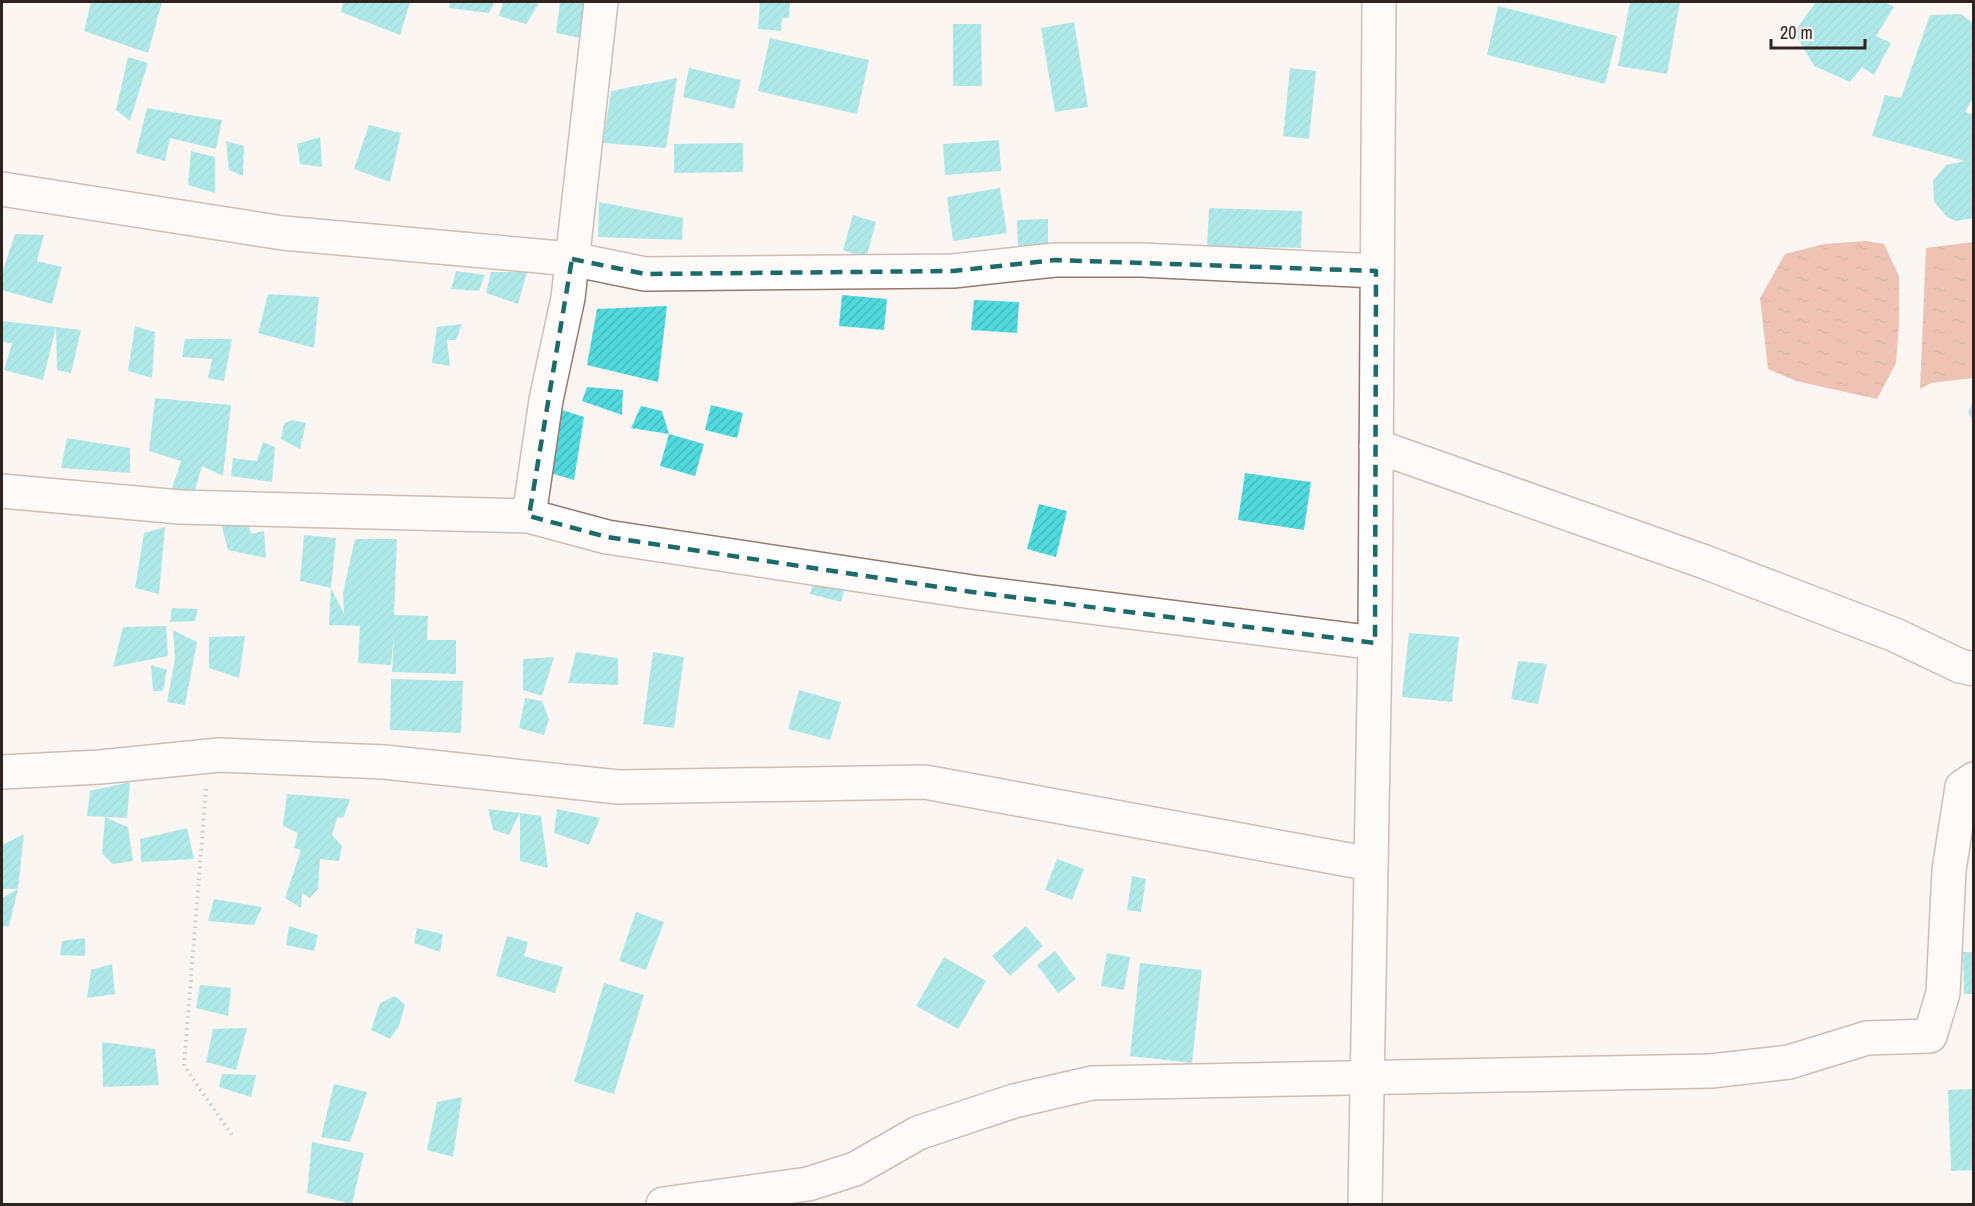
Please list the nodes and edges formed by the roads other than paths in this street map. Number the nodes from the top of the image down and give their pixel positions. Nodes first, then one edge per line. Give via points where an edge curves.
1 (601, 2) edge
2 (1379, 2) edge
3 (2, 189) edge
4 (572, 259) junction
5 (1376, 271) junction
6 (1376, 446) junction
7 (2, 490) edge
8 (529, 516) junction
9 (1374, 643) junction
10 (1974, 669) edge
11 (2, 772) edge
12 (1974, 779) edge
13 (1371, 864) junction
14 (1367, 1079) junction
15 (663, 1204) edge
16 (1365, 1204) edge

1 - 4 street
2 - 5 street
3 - 4 street via 283,233
4 - 5 street via 645,274 954,271 1065,260
4 - 8 street
5 - 6 street
6 - 9 street
6 - 10 street via 1705,562 1895,634
7 - 8 street via 180,507
8 - 9 street via 607,537 960,590
9 - 13 street
11 - 13 street via 208,756 384,762 618,787 925,782
12 - 14 street via 1962,787 1948,870 1943,993 1930,1036 1867,1038 1789,1062 1712,1071
13 - 14 street
14 - 15 street via 1092,1083 1014,1101 918,1133 855,1168 808,1184
14 - 16 street

